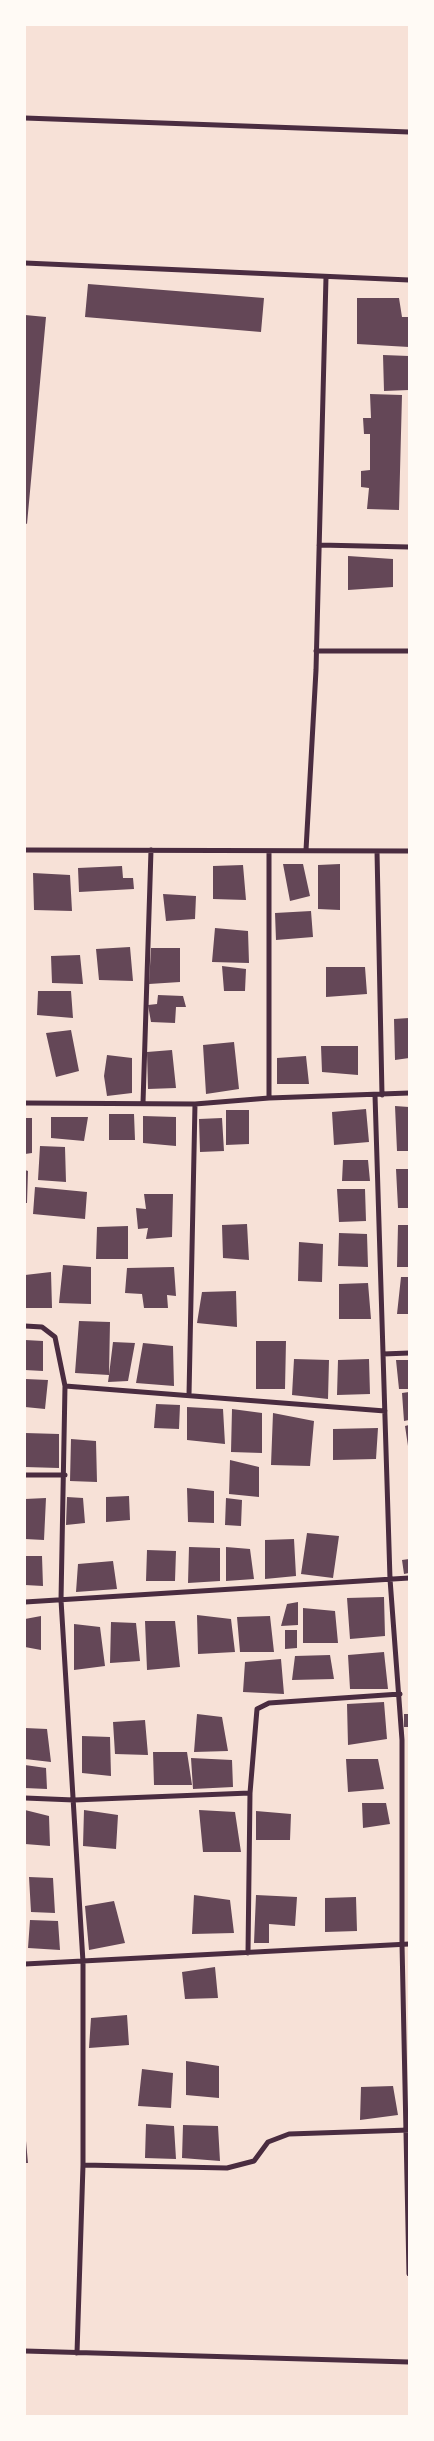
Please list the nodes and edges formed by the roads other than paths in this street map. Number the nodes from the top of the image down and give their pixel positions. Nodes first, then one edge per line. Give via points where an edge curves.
1 (25, 118) edge
2 (409, 132) edge
3 (25, 263) edge
4 (326, 277) junction
5 (409, 280) edge
6 (319, 545) junction
7 (409, 546) edge
8 (316, 651) junction
9 (409, 651) edge
10 (25, 850) edge
11 (151, 850) junction
12 (306, 850) junction
13 (269, 851) junction
14 (377, 851) junction
15 (409, 851) edge
16 (409, 1093) edge
17 (375, 1095) junction
18 (382, 1095) junction
19 (269, 1098) junction
20 (25, 1103) edge
21 (143, 1103) junction
22 (195, 1104) junction
23 (25, 1326) edge
24 (409, 1353) edge
25 (383, 1354) junction
26 (65, 1386) junction
27 (189, 1394) junction
28 (385, 1411) junction
29 (25, 1475) edge
30 (65, 1475) junction
31 (409, 1578) edge
32 (390, 1579) junction
33 (61, 1600) junction
34 (25, 1602) edge
35 (400, 1694) junction
36 (402, 1740) junction
37 (409, 1740) edge
38 (250, 1792) junction
39 (25, 1798) edge
40 (74, 1800) junction
41 (402, 1944) junction
42 (409, 1944) edge
43 (248, 1953) junction
44 (83, 1962) junction
45 (25, 1964) edge
46 (408, 2130) edge
47 (83, 2165) junction
48 (409, 2274) edge
49 (25, 2351) edge
50 (76, 2352) junction
51 (409, 2362) edge

1 - 2 street
3 - 4 street
4 - 5 street
4 - 6 street
6 - 7 street
6 - 8 street
8 - 9 street
8 - 12 street
10 - 11 street
11 - 13 street
11 - 21 street
12 - 13 street
12 - 14 street
13 - 19 street
14 - 15 street
14 - 18 street
16 - 18 street
17 - 18 street
17 - 19 street
17 - 25 street
19 - 22 street
20 - 21 street
21 - 22 street
22 - 27 street
23 - 26 street via 42,1327 55,1337
24 - 25 street
25 - 28 street
26 - 27 street
26 - 30 street
27 - 28 street
28 - 32 street
29 - 30 street
30 - 33 street
31 - 32 street
32 - 33 street
32 - 35 street
33 - 34 street
33 - 40 street
35 - 36 street
35 - 38 street via 269,1702 257,1709
36 - 37 street
36 - 41 street
38 - 40 street
38 - 43 street
39 - 40 street
40 - 44 street
41 - 42 street
41 - 43 street
41 - 46 street
43 - 44 street
44 - 45 street
44 - 47 street
46 - 47 street via 290,2134 268,2142 254,2160 226,2168
46 - 48 street
47 - 50 street
49 - 50 street
50 - 51 street

